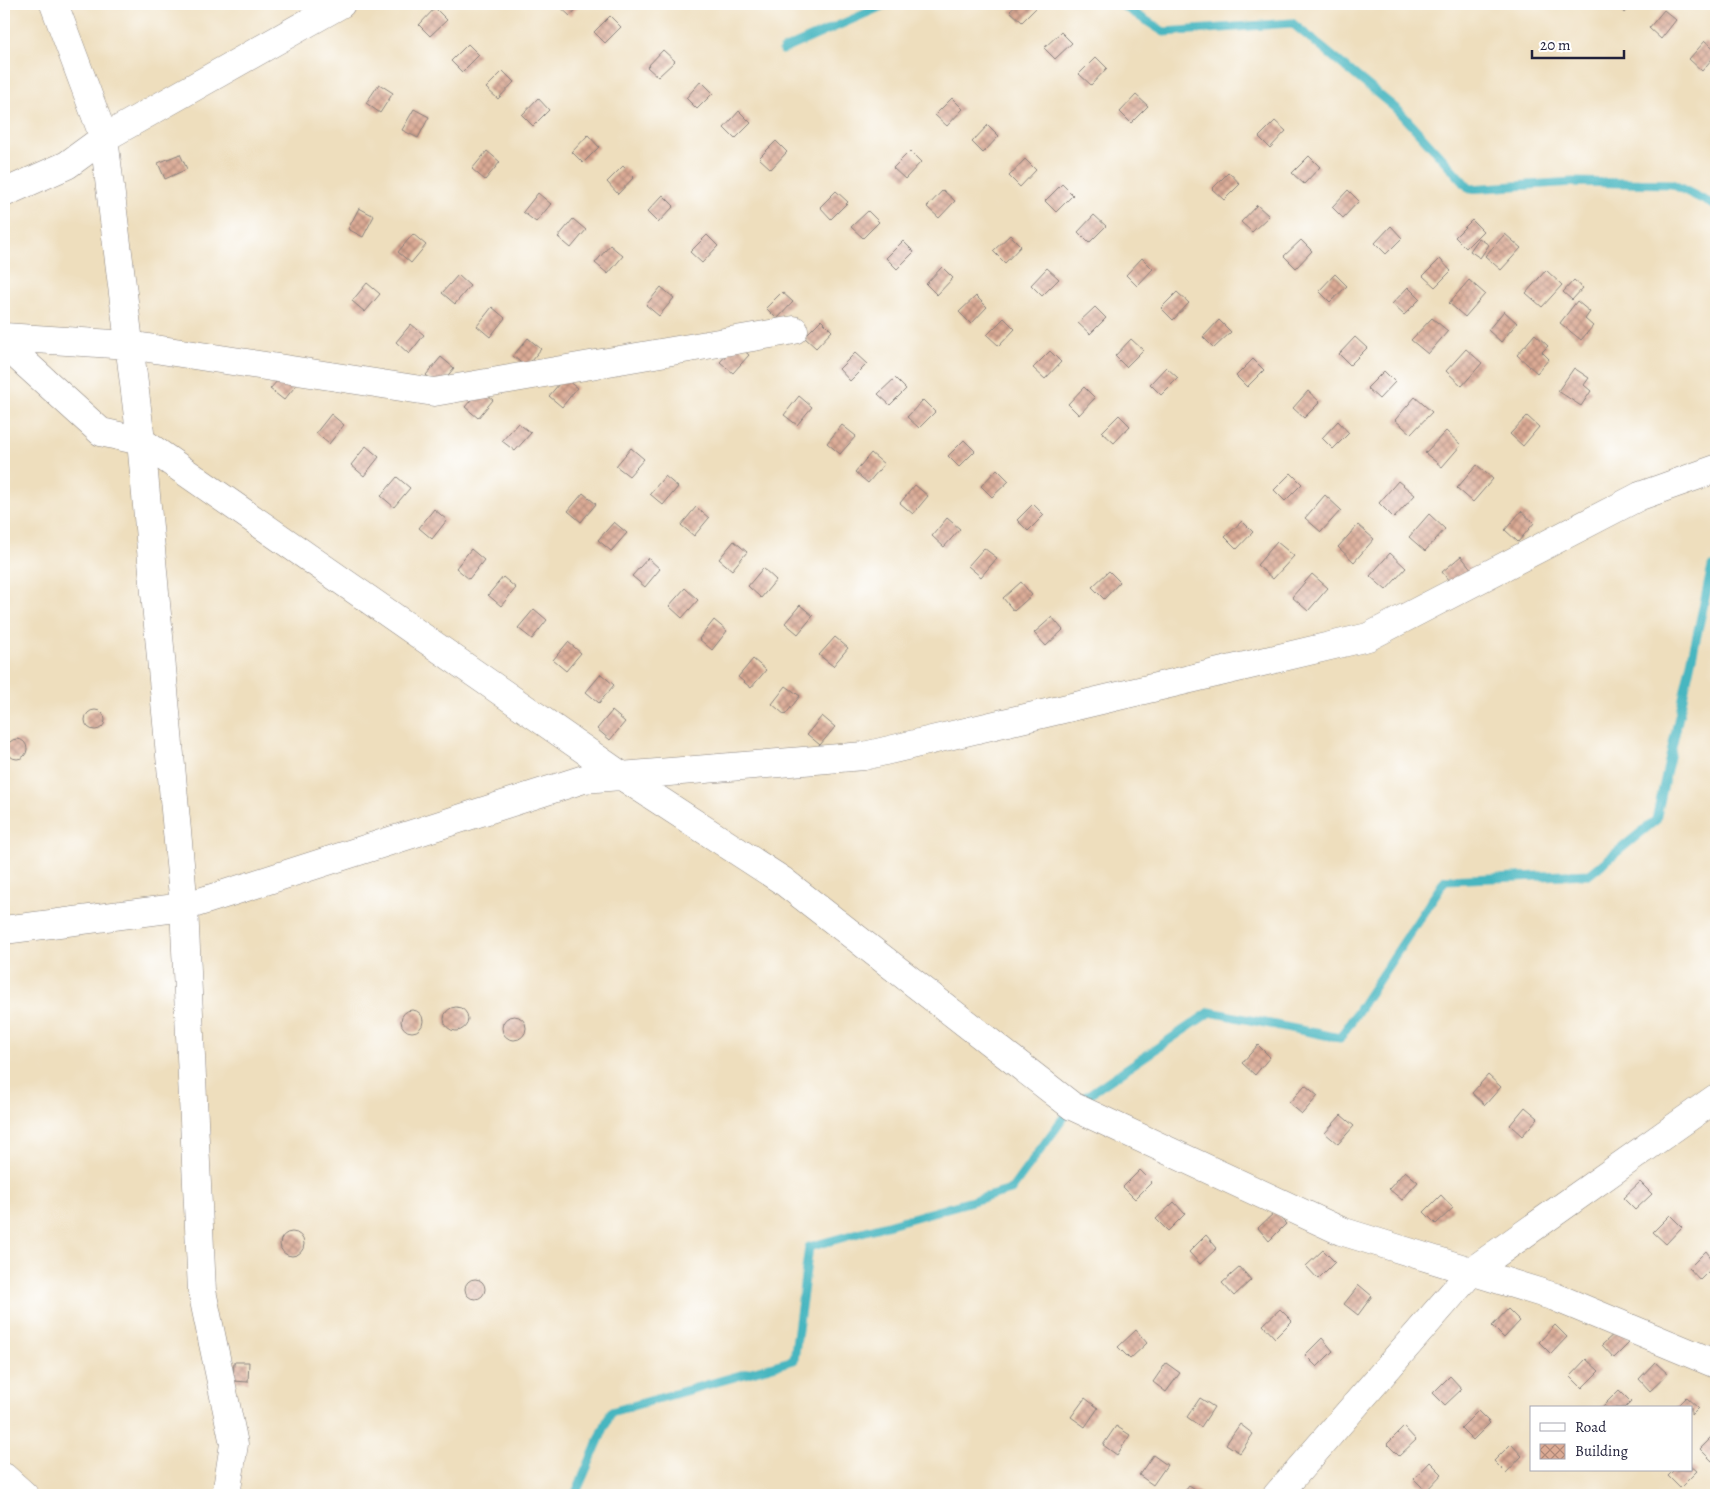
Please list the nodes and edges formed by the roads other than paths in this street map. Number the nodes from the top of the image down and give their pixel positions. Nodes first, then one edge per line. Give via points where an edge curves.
1 (54, 4) edge
2 (341, 4) edge
3 (104, 138) junction
4 (4, 192) edge
5 (794, 330) dead end
6 (4, 337) edge
7 (4, 344) edge
8 (129, 345) junction
9 (141, 442) junction
10 (1716, 469) edge
11 (622, 776) junction
12 (184, 907) junction
13 (4, 930) edge
14 (1716, 1098) edge
15 (1472, 1271) junction
16 (1716, 1364) edge
17 (4, 1477) edge
18 (24, 1495) edge
19 (226, 1495) edge
20 (1278, 1495) edge

1 - 3 street
2 - 3 street
3 - 4 street via 67,165
3 - 8 street
5 - 8 street via 434,392
6 - 8 street
7 - 9 street via 101,432
8 - 9 street
9 - 11 street
9 - 12 street
10 - 11 street via 1640,496 1368,637 864,756
11 - 12 street via 584,779
11 - 15 street via 783,881 1072,1106 1340,1231
12 - 13 street
12 - 19 street via 202,1291 234,1444
14 - 15 street
15 - 16 street via 1555,1297
15 - 20 street
17 - 18 street

